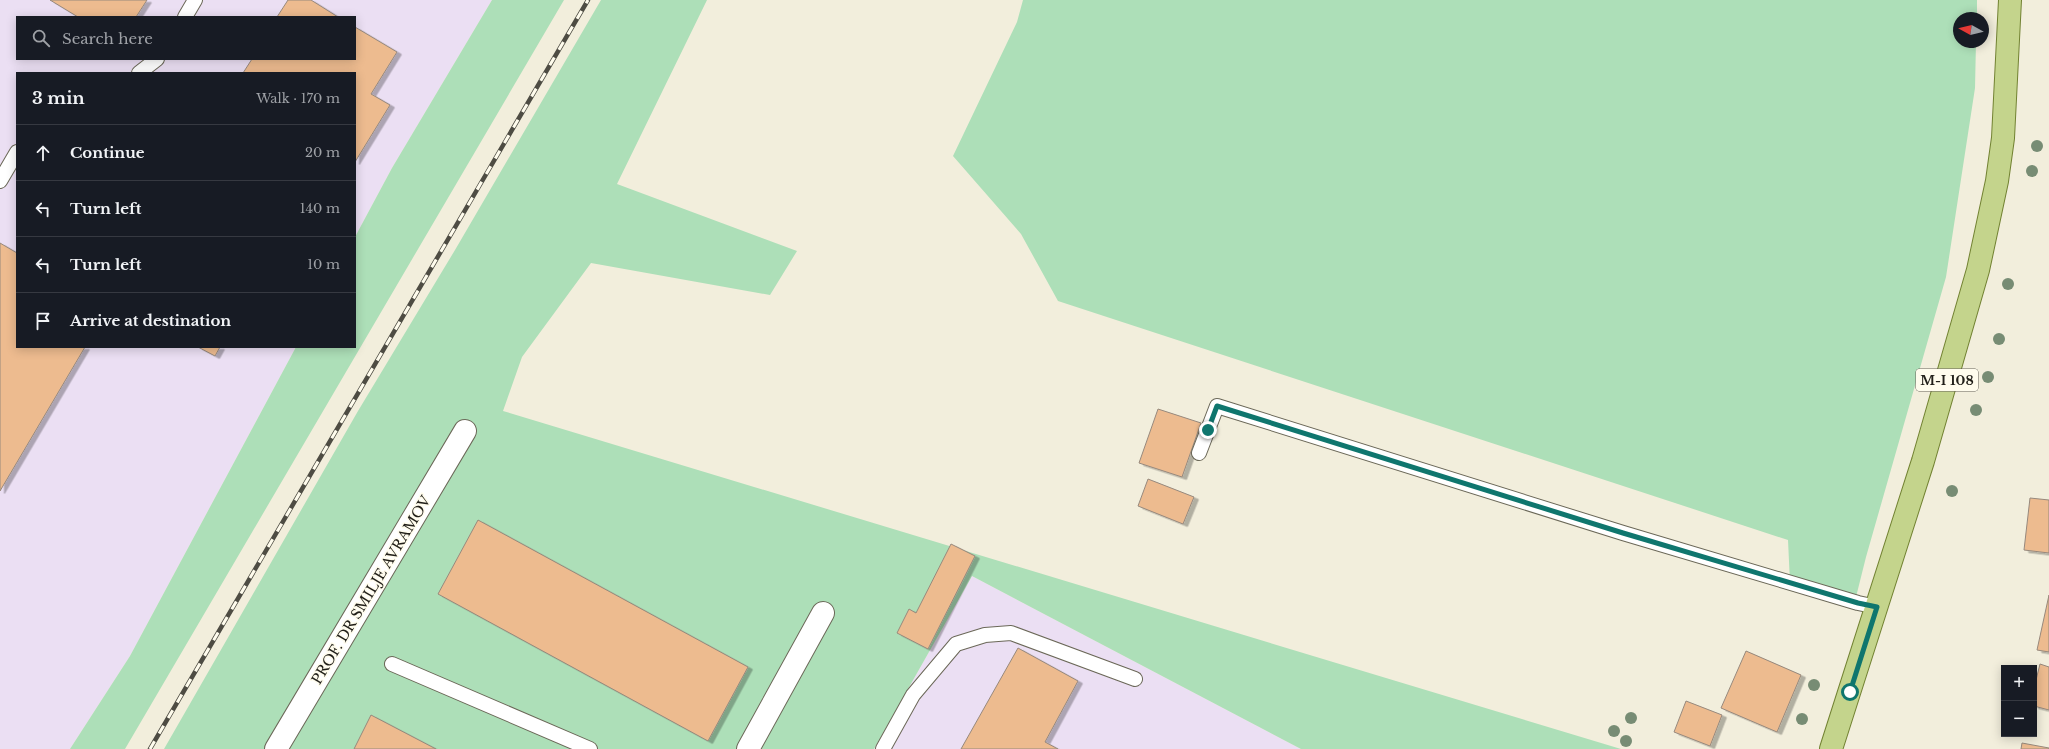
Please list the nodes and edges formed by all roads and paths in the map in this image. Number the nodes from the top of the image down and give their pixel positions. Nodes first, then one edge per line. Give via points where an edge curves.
1 (195, 0) edge
2 (2010, 0) edge
3 (185, 16) edge
4 (157, 60) edge
5 (140, 72) edge
6 (16, 154) edge
7 (0, 181) edge
8 (465, 431) dead end
9 (1199, 453) dead end
10 (1877, 607) junction
11 (823, 614) dead end
12 (392, 664) dead end
13 (1135, 679) dead end
14 (276, 749) edge
15 (590, 749) edge
16 (748, 749) edge
17 (883, 749) edge
18 (1831, 749) edge

1 - 3 lane
2 - 10 main road, M-I 108 via 2003,138 1978,270 1923,461
4 - 5 lane
6 - 7 lane
8 - 14 street, PROF. DR SMILJE AVRAMOV
9 - 10 lane via 1217,406 1623,533
10 - 18 main road, M-I 108
11 - 16 street
12 - 15 lane
13 - 17 lane via 1010,633 985,635 956,644 913,695

